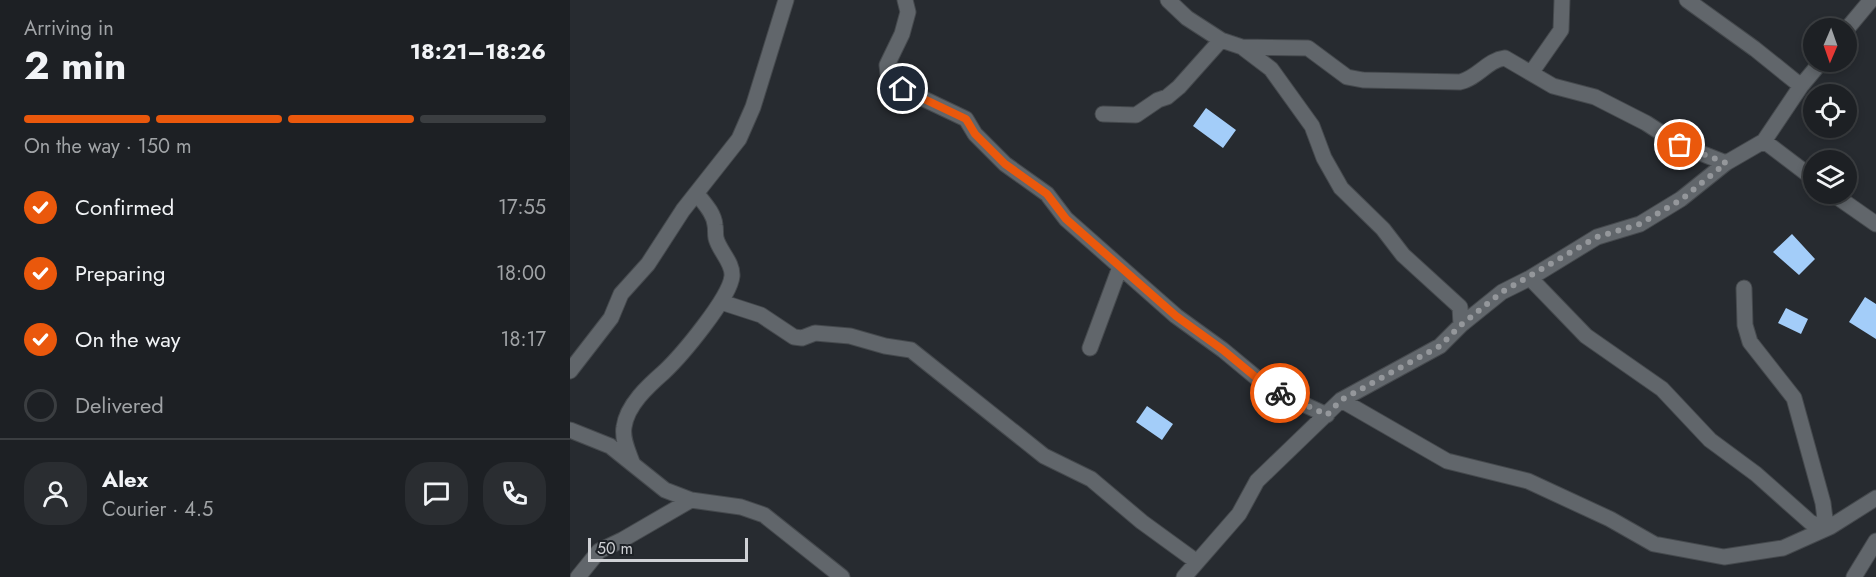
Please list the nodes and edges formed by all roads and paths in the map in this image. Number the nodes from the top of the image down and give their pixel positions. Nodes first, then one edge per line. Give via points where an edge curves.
1 (786, 0) edge
2 (905, 0) edge
3 (1168, 0) edge
4 (1562, 0) edge
5 (1687, 0) edge
6 (1871, 0) edge
7 (1856, 18) edge
8 (1221, 40) junction
9 (1242, 47) junction
10 (1813, 72) edge
11 (1531, 73) junction
12 (1801, 86) junction
13 (1102, 114) dead end
14 (1764, 141) junction
15 (1726, 163) junction
16 (1803, 171) edge
17 (697, 194) junction
18 (1847, 204) edge
19 (1876, 224) edge
20 (1120, 267) junction
21 (1530, 278) junction
22 (1744, 288) dead end
23 (721, 302) junction
24 (1460, 307) junction
25 (1477, 312) junction
26 (1461, 325) junction
27 (1090, 348) dead end
28 (570, 371) edge
29 (1341, 400) junction
30 (1327, 415) junction
31 (570, 430) edge
32 (632, 462) junction
33 (1876, 498) edge
34 (691, 500) junction
35 (1828, 523) junction
36 (1876, 541) edge
37 (1197, 562) junction
38 (578, 577) edge
39 (842, 577) edge
40 (1184, 577) edge
41 (1854, 577) edge

1 - 17 street via 739,139
2 - 20 street via 908,12 887,65 888,74 903,89 966,119 975,134 1005,164 1047,194 1066,219
3 - 8 street
4 - 11 street via 1561,30
5 - 12 street
6 - 7 street
8 - 9 street
8 - 13 street via 1167,97 1136,115
9 - 11 street via 1308,48 1347,77 1363,80 1460,82 1505,58
9 - 24 street via 1271,69 1312,126 1341,188 1403,255
10 - 12 street
11 - 15 street via 1553,86 1595,97 1680,145
12 - 14 street
14 - 15 street
14 - 16 street
15 - 21 street via 1682,199 1640,224 1597,237
17 - 23 street via 708,207 717,241 731,267 732,276
17 - 28 street via 648,264 621,294 611,318
18 - 19 street
20 - 27 street
20 - 30 street via 1270,389
21 - 25 street via 1502,292
21 - 35 street via 1586,336 1662,389 1710,440 1756,474 1809,522 1818,526
22 - 35 street via 1745,325 1750,342 1794,398
23 - 32 street via 628,414 624,435
23 - 37 street via 761,315 794,337 815,333 850,336 911,350 1044,456 1091,479
24 - 25 street
24 - 26 street
25 - 26 street
26 - 29 street via 1440,346
29 - 30 street
29 - 35 street via 1448,461 1528,481 1654,544 1724,557 1783,548
30 - 37 street via 1257,481 1239,514
31 - 32 street via 610,446
32 - 34 street via 665,490
33 - 35 street
34 - 38 street via 599,551
34 - 39 street via 741,507 764,515
36 - 41 street
37 - 40 street

